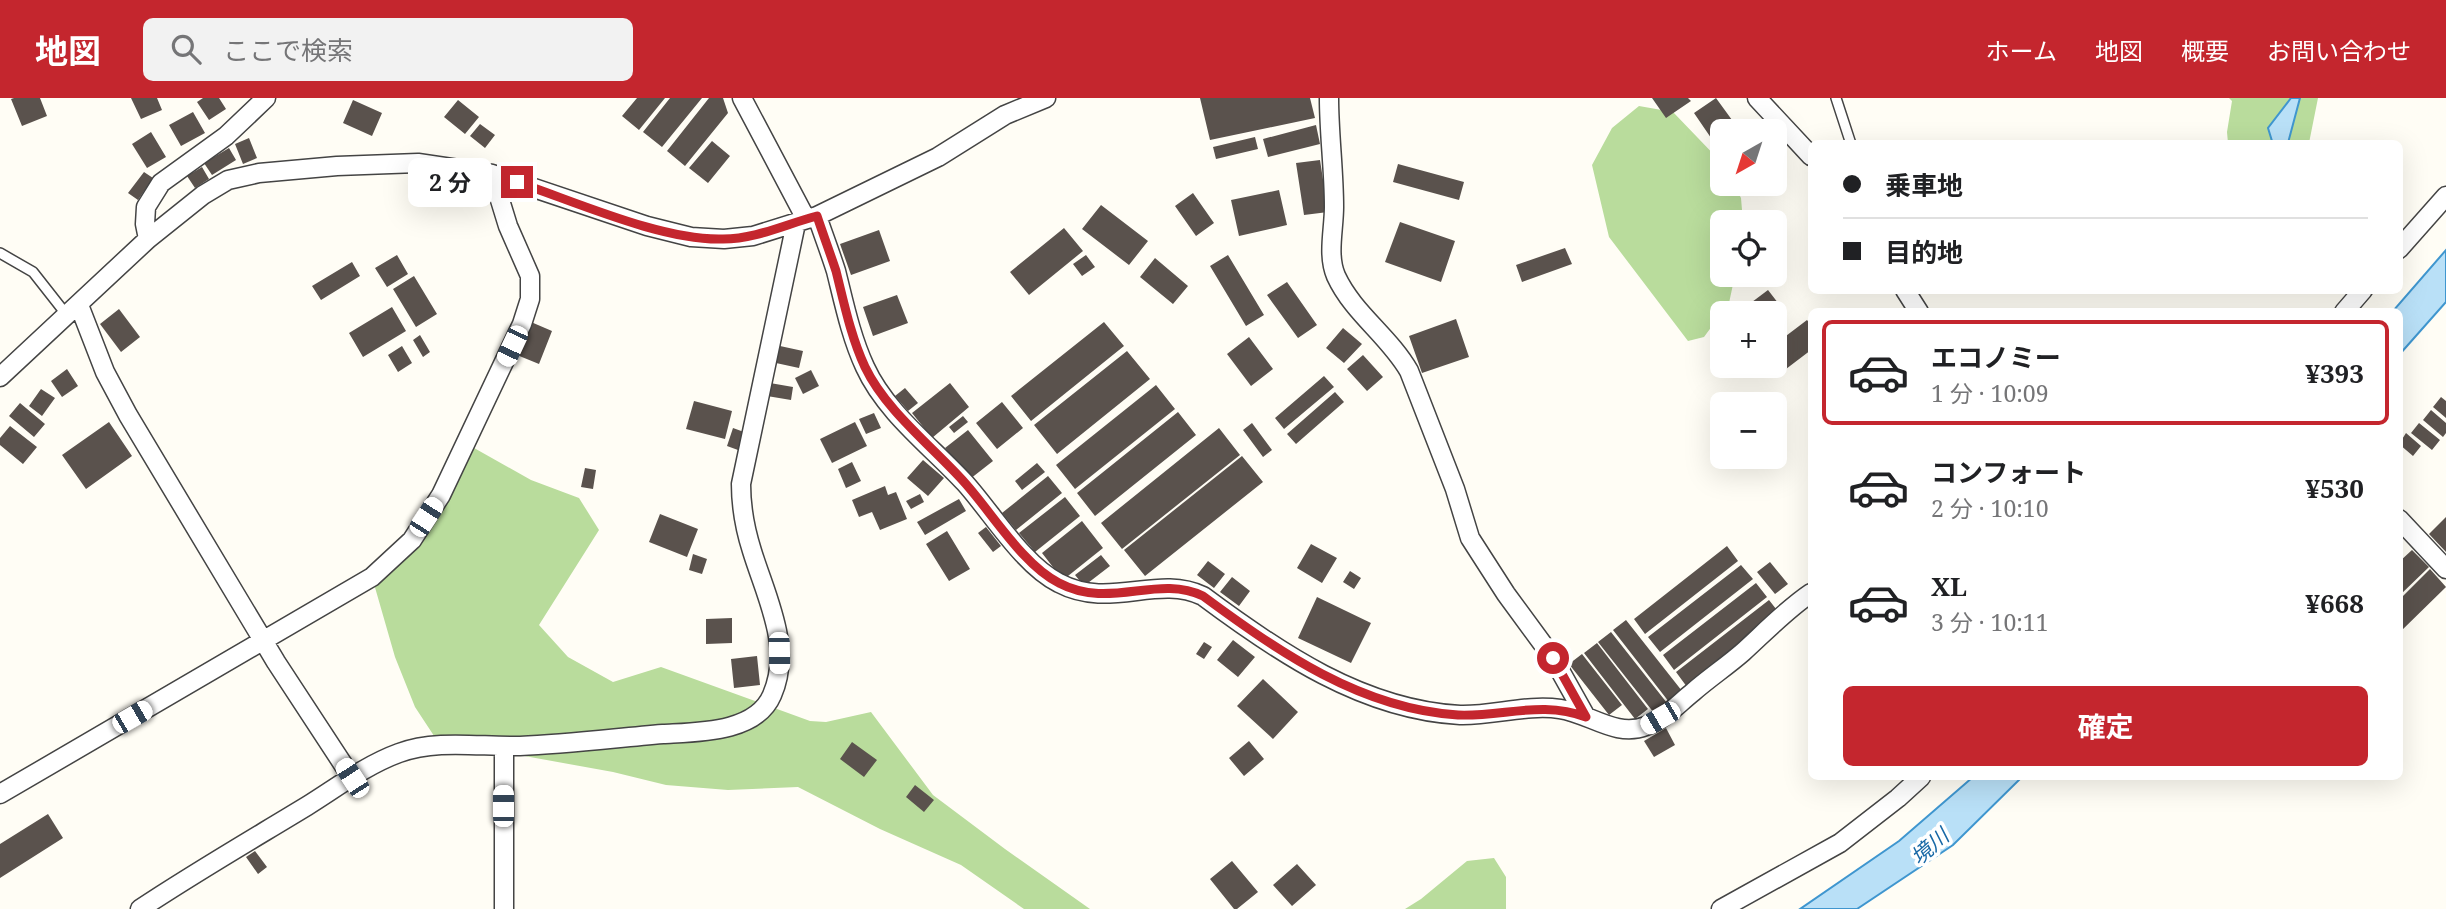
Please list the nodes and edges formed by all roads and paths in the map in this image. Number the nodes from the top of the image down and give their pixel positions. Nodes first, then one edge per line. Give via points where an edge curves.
1 (266, 98) edge
2 (743, 98) edge
3 (1046, 98) edge
4 (1329, 98) edge
5 (1757, 98) edge
6 (1836, 98) edge
7 (1850, 140) edge
8 (1808, 153) edge
9 (492, 174) junction
10 (2446, 196) edge
11 (806, 219) junction
12 (148, 239) junction
13 (2403, 244) edge
14 (0, 253) edge
15 (2360, 294) edge
16 (2347, 308) edge
17 (72, 310) junction
18 (0, 377) edge
19 (2403, 523) edge
20 (2446, 569) edge
21 (1808, 596) edge
22 (264, 642) junction
23 (1586, 717) junction
24 (504, 746) junction
25 (352, 778) junction
26 (1918, 780) edge
27 (0, 794) edge
28 (140, 909) edge
29 (504, 909) edge
30 (1721, 909) edge

1 - 12 street via 226,136 161,183 146,206
2 - 11 street
3 - 11 street via 1005,115 938,157
4 - 23 street via 1334,207 1331,261 1337,277 1409,370 1471,538 1553,658
5 - 8 street
6 - 7 lane
9 - 11 street via 691,237 752,236
9 - 12 street via 418,163 259,173 228,180
9 - 22 street via 530,276 530,299 467,444 412,540 372,577
10 - 13 street
11 - 23 street via 872,381 1012,541 1059,583 1108,595 1190,590 1325,676 1405,706 1459,715 1560,709
11 - 24 street via 741,484 744,525 777,630 779,672 771,697 749,718 713,730
12 - 17 street
14 - 17 lane via 33,272
15 - 16 street
17 - 18 street
17 - 22 street via 128,415
19 - 20 street
21 - 23 street via 1675,709 1646,726 1614,728
22 - 25 street
22 - 27 street
24 - 25 street via 440,745 399,753
24 - 29 street
25 - 28 street
26 - 30 street via 1840,843

